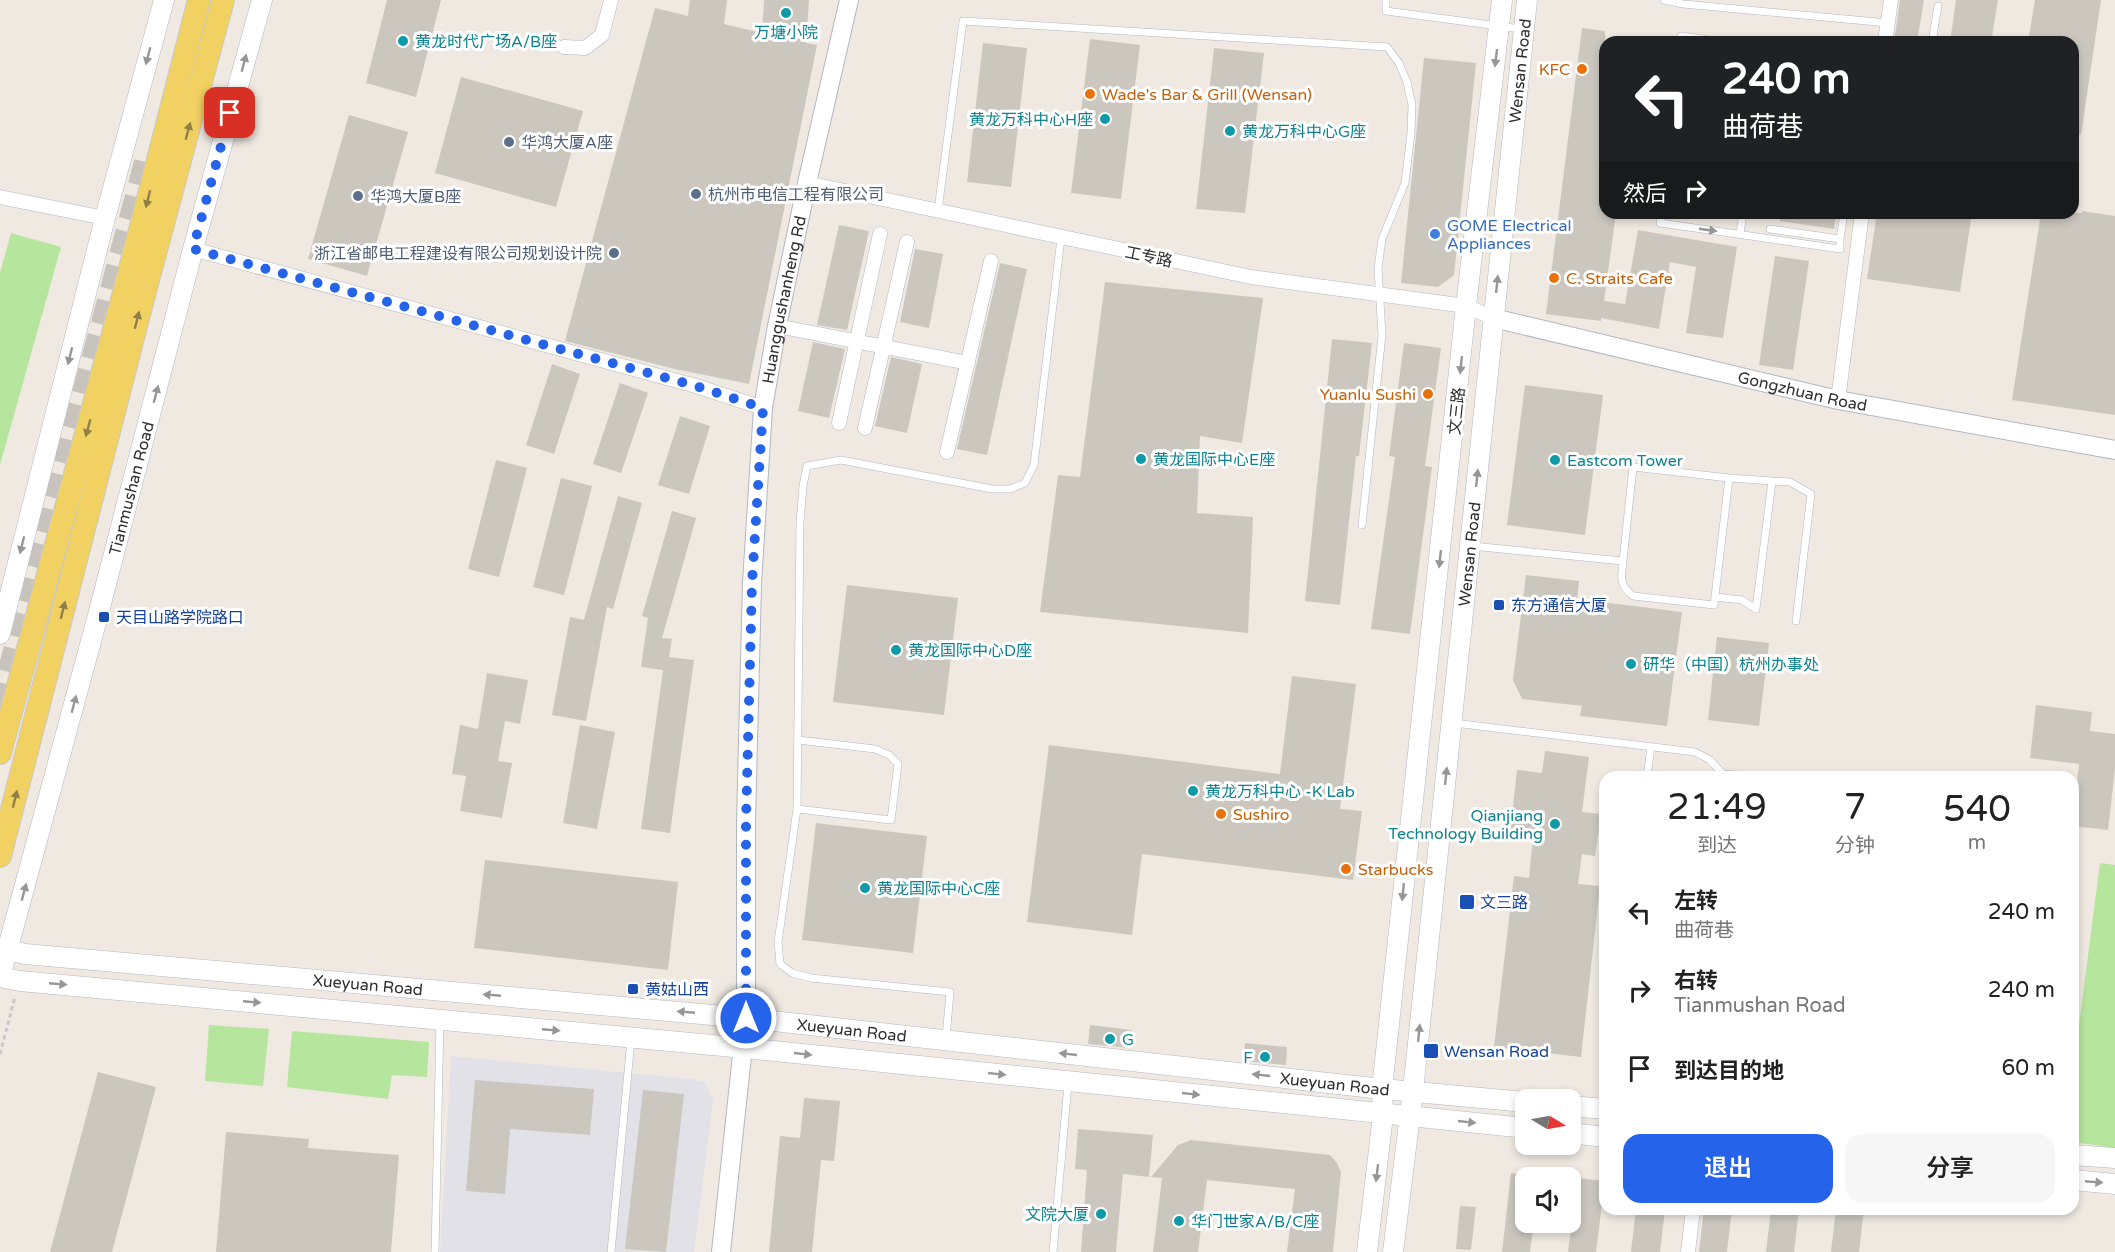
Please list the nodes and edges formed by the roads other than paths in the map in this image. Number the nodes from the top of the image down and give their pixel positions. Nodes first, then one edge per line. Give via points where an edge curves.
1 (164, 0) edge
2 (199, 0) edge
3 (223, 0) edge
4 (262, 0) edge
5 (611, 0) edge
6 (849, 0) edge
7 (1386, 0) edge
8 (1502, 0) edge
9 (1527, 0) edge
10 (1664, 0) edge
11 (1891, 0) edge
12 (1938, 6) dead end
13 (1888, 23) junction
14 (1500, 26) junction
15 (1524, 30) junction
16 (1886, 36) edge
17 (1933, 36) edge
18 (564, 47) dead end
19 (807, 183) junction
20 (0, 197) edge
21 (938, 210) junction
22 (105, 218) junction
23 (1660, 219) edge
24 (1742, 219) edge
25 (1843, 219) edge
26 (1861, 219) edge
27 (1770, 229) dead end
28 (880, 234) dead end
29 (1740, 234) junction
30 (1061, 238) junction
31 (1840, 240) junction
32 (907, 242) dead end
33 (193, 249) junction
34 (991, 261) dead end
35 (1379, 294) junction
36 (1466, 306) junction
37 (1493, 318) junction
38 (777, 326) junction
39 (856, 343) junction
40 (885, 346) junction
41 (968, 363) junction
42 (1838, 400) junction
43 (763, 408) junction
44 (839, 423) dead end
45 (865, 428) dead end
46 (2115, 450) edge
47 (947, 452) dead end
48 (1729, 478) junction
49 (1772, 481) junction
50 (1362, 525) dead end
51 (1470, 545) junction
52 (1623, 561) junction
53 (1715, 597) junction
54 (1796, 621) dead end
55 (0, 634) edge
56 (1451, 723) junction
57 (798, 740) junction
58 (1651, 747) junction
59 (0, 753) edge
60 (1648, 771) edge
61 (1720, 771) edge
62 (797, 809) junction
63 (0, 856) edge
64 (4, 948) edge
65 (0, 977) edge
66 (746, 1018) junction
67 (440, 1019) junction
68 (632, 1037) junction
69 (945, 1040) junction
70 (745, 1048) junction
71 (1068, 1082) junction
72 (1382, 1089) junction
73 (1413, 1091) junction
74 (1515, 1101) edge
75 (1581, 1107) edge
76 (1599, 1108) edge
77 (1383, 1115) junction
78 (1409, 1116) junction
79 (1515, 1127) edge
80 (1581, 1134) edge
81 (1599, 1136) edge
82 (2079, 1155) edge
83 (2115, 1158) edge
84 (2079, 1181) edge
85 (2115, 1184) edge
86 (1692, 1215) edge
87 (435, 1252) edge
88 (611, 1252) edge
89 (720, 1252) edge
90 (1053, 1252) edge
91 (1367, 1252) edge
92 (1393, 1252) edge
93 (1688, 1252) edge

1 -> 22 main road
2 -> 59 main road
63 -> 3 main road
33 -> 4 main road, Tianmushan Road
5 - 18 street via 602,35 585,48
6 - 19 street, Huanggushanheng Rd
7 - 14 lane via 1386,11
8 - 14 main road, 文三路
9 - 15 main road, Wensan Road
10 - 13 lane
11 - 13 street
12 - 17 lane
13 - 16 street
14 - 15 lane
14 -> 36 main road, 文三路
37 -> 15 main road, Wensan Road
19 - 21 street, 工专路
19 - 38 street, Huanggushanheng Rd
20 - 22 street
21 - 30 street, 工专路
21 - 35 lane via 963,21 1387,47 1407,82 1412,133 1405,183 1382,239
22 -> 55 main road
23 -> 29 lane via 1660,223
24 - 29 lane
25 - 31 lane
26 - 42 street
27 - 31 lane
28 - 39 street
29 - 31 lane via 1840,249
30 - 35 street, 工专路 via 1251,277
30 - 57 lane via 1034,465 1025,483 1011,489 992,489 841,460 807,466 800,523
32 - 40 street
33 - 43 street via 696,386
64 -> 33 main road, Tianmushan Road via 94,631
34 - 41 street
35 - 36 street, 工专路
35 - 50 lane via 1382,335
36 - 37 street, 工专路
36 -> 72 main road, 文三路
37 - 42 street, Gongzhuan Road
51 -> 37 main road, Wensan Road
38 - 39 street
38 - 43 street, Huanggushanheng Rd
39 - 40 street
39 - 44 street
40 - 41 street
40 - 45 street
41 - 47 street
42 - 46 street, Gongzhuan Road
43 - 66 street, Huanggushanheng Rd via 752,583
48 - 49 lane
48 - 52 lane via 1633,467
48 - 53 lane
49 - 53 lane via 1756,609 1742,600
49 - 54 lane via 1790,482 1811,494
51 - 52 lane
51 - 56 main road, Wensan Road
52 - 53 lane via 1624,589 1633,596 1714,605
56 - 58 lane
73 -> 56 main road, Wensan Road
57 - 62 lane
57 - 62 lane via 875,749 889,754 898,764 891,820
58 - 60 lane
58 - 61 lane via 1695,752
62 - 69 lane via 778,942 780,964 792,973 811,978 950,992
64 - 65 main road, Tianmushan Road
66 -> 64 main road, Xueyuan Road via 25,954
65 -> 67 main road, Xueyuan Road
66 - 69 main road, Xueyuan Road
66 - 70 street, Huanggushanheng Rd
67 -> 68 main road, Xueyuan Road
67 - 87 lane
68 - 70 main road, Xueyuan Road
68 - 88 lane
72 -> 69 main road, Xueyuan Road
70 -> 71 main road, Xueyuan Road
70 - 89 street, Huanggushanheng Rd
71 -> 77 main road, Xueyuan Road
71 - 90 lane
72 - 73 main road, Xueyuan Road
72 - 77 main road, 文三路
73 - 74 main road, Xueyuan Road
73 - 78 main road, Wensan Road
75 - 76 main road
77 - 78 main road, Xueyuan Road
77 -> 91 main road, 文三路
78 -> 79 main road, Xueyuan Road
78 - 92 main road, Wensan Road
80 - 81 main road
82 - 83 main road
84 -> 85 main road
86 - 93 street

